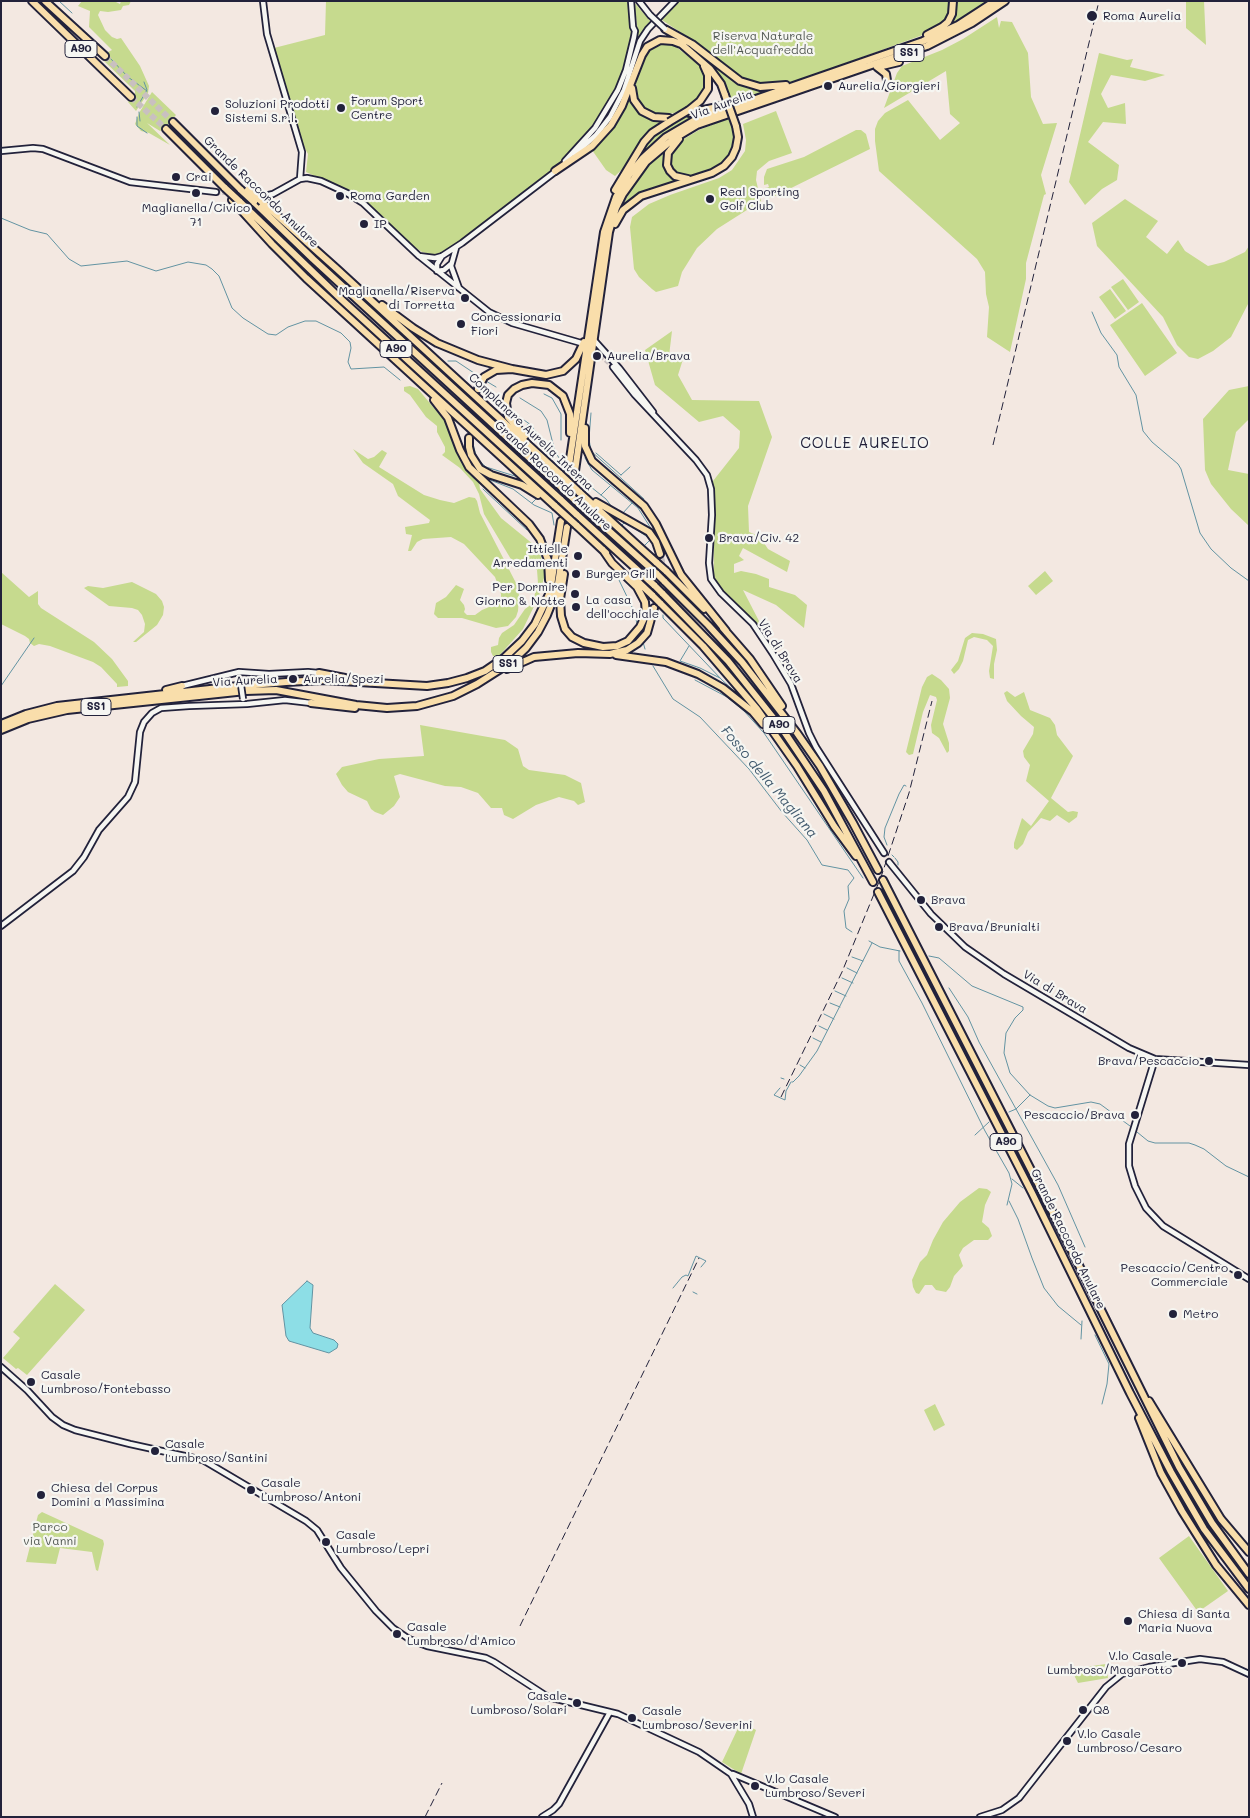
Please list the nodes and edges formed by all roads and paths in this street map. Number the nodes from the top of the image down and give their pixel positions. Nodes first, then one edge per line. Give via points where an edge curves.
1 (32, 1) edge
2 (45, 1) edge
3 (263, 1) edge
4 (631, 1) edge
5 (641, 1) edge
6 (675, 1) edge
7 (953, 1) edge
8 (995, 1) edge
9 (1005, 1) edge
10 (665, 29) junction
11 (681, 44) junction
12 (104, 56) tunnel mouth
13 (697, 56) junction
14 (876, 58) junction
15 (899, 62) dead end
16 (877, 67) junction
17 (826, 75) junction
18 (632, 84) junction
19 (888, 87) dead end
20 (805, 88) junction
21 (708, 89) junction
22 (724, 92) junction
23 (131, 96) tunnel mouth
24 (752, 100) junction
25 (689, 112) junction
26 (669, 120) junction
27 (173, 122) tunnel mouth
28 (697, 125) junction
29 (166, 130) tunnel mouth
30 (1, 151) edge
31 (555, 171) junction
32 (697, 178) junction
33 (300, 179) junction
34 (221, 189) junction
35 (245, 190) junction
36 (263, 199) junction
37 (235, 200) junction
38 (604, 232) junction
39 (607, 244) junction
40 (456, 247) junction
41 (419, 256) junction
42 (442, 256) junction
43 (451, 264) junction
44 (337, 269) junction
45 (437, 271) junction
46 (460, 290) junction
47 (593, 302) junction
48 (368, 334) junction
49 (593, 338) junction
50 (581, 342) dead end
51 (613, 367) tunnel mouth
52 (512, 369) junction
53 (589, 371) junction
54 (479, 386) tunnel mouth
55 (656, 418) junction
56 (469, 438) tunnel mouth
57 (569, 464) junction
58 (554, 468) junction
59 (568, 472) tunnel mouth
60 (574, 478) tunnel mouth
61 (582, 494) junction
62 (553, 505) junction
63 (561, 521) tunnel mouth
64 (568, 527) tunnel mouth
65 (565, 542) junction
66 (603, 550) junction
67 (660, 554) tunnel mouth
68 (654, 608) tunnel mouth
69 (726, 631) junction
70 (520, 644) junction
71 (610, 654) junction
72 (319, 673) joint
73 (239, 675) junction
74 (363, 682) junction
75 (477, 684) junction
76 (182, 686) joint
77 (130, 697) junction
78 (243, 702) junction
79 (311, 703) joint
80 (364, 706) junction
81 (17, 723) junction
82 (1, 724) edge
83 (1, 730) edge
84 (797, 733) junction
85 (1, 735) edge
86 (785, 748) junction
87 (884, 854) tunnel mouth
88 (890, 862) tunnel mouth
89 (878, 870) dead end
90 (883, 880) dead end
91 (878, 892) dead end
92 (1, 926) edge
93 (1155, 1060) junction
94 (1249, 1065) edge
95 (1249, 1280) edge
96 (1, 1367) edge
97 (1134, 1379) junction
98 (1130, 1393) junction
99 (1221, 1519) junction
100 (1249, 1552) edge
101 (1249, 1558) edge
102 (1249, 1574) edge
103 (1249, 1589) edge
104 (1249, 1605) edge
105 (1249, 1674) edge
106 (610, 1712) junction
107 (731, 1774) junction
108 (542, 1817) edge
109 (754, 1817) edge
110 (835, 1817) edge
111 (980, 1817) edge

1 - 23 highway, A90
2 - 12 highway, A90
3 - 33 street via 270,44 302,152
4 - 31 street via 635,31 618,90 589,137
5 - 10 street, bridge
6 - 31 street via 640,41 624,90 610,117 588,143
7 - 14 highway via 951,17 942,28
8 - 14 highway, Via Aurelia / SS1 via 942,33
9 - 20 highway, Via Aurelia / SS1 via 938,41
10 - 11 highway
10 - 17 highway via 748,84 773,87
11 - 13 highway
11 - 18 highway via 660,40 649,45
13 - 21 highway via 708,74
13 - 22 highway via 714,74
14 - 17 highway, Via Aurelia / SS1
15 - 16 highway
16 - 19 highway via 886,74
16 - 20 highway
17 - 24 highway, Via Aurelia / SS1
18 - 26 highway via 634,98 642,110 656,118
18 - 31 highway via 617,116 600,138
20 - 28 highway, Via Aurelia / SS1
21 - 22 highway via 718,86
21 - 25 highway
22 - 32 highway, bridge via 736,126 737,145 730,160 719,170
24 - 25 highway
24 - 38 highway, Via Aurelia / SS1 via 688,123 657,144 622,186 611,206
25 - 26 highway, bridge
26 - 38 highway via 646,139 624,173 608,207
27 - 35 highway, Grande Raccordo Anulare / A90
28 - 32 highway via 672,146 666,160 675,176
28 - 39 highway, Via Aurelia / SS1 via 661,148 635,176 616,208
29 - 34 highway, Grande Raccordo Anulare via 206,169
30 - 34 street via 43,149 124,181
31 - 40 street
32 - 39 highway via 635,199 619,216
33 - 36 street
33 - 41 street via 316,179 361,201
34 - 37 highway, Grande Raccordo Anulare, bridge
35 - 36 highway, Complanare Aurelia Interna, bridge
35 - 84 highway, Grande Raccordo Anulare / A90, bridge via 313,259 657,574 742,662
36 - 44 highway, Complanare Aurelia Interna
37 - 48 highway via 284,256
37 - 86 highway, Grande Raccordo Anulare / A90, bridge via 655,586 728,661 778,723 828,798 872,880
38 - 47 highway, Via Aurelia / SS1
39 - 49 highway, Via Aurelia / SS1
40 - 42 street
40 - 43 street
41 - 42 street
41 - 45 street
42 - 45 street
43 - 45 street
43 - 46 street
44 - 52 highway via 430,339 466,356
44 - 58 highway, Complanare Aurelia Interna
45 - 46 street
46 - 50 street via 500,318
47 - 52 highway via 582,350 570,365 546,375
47 - 57 highway, Via Aurelia / SS1
48 - 62 highway
48 - 70 highway via 377,347 439,405 469,467 533,529 543,546 549,566 547,588
49 - 53 highway, Via Aurelia / SS1
49 - 55 street
51 - 55 street, Via di Brava
52 - 54 highway via 489,373
53 - 60 highway, Via Aurelia / SS1
53 - 69 highway via 584,435 588,454 596,466 646,509 681,575
55 - 87 street, Via di Brava via 696,460 708,478 712,515 709,567 714,584 752,624 773,654 791,684 816,747
56 - 62 highway via 471,455 480,469 524,486
57 - 58 highway via 570,420 563,396 546,384 532,382 522,385 508,396 505,406 508,417
57 - 59 highway, Via Aurelia / SS1
58 - 61 highway, Complanare Aurelia Interna, bridge
61 - 67 highway via 649,532
61 - 69 highway, Complanare Aurelia Interna, bridge
62 - 66 highway, bridge
63 - 70 highway, Via Aurelia / SS1 via 550,592 535,624
64 - 65 highway, Via Aurelia / SS1
65 - 66 highway via 560,608 566,630 579,642 617,646 633,638 646,610 641,593
65 - 75 highway, Via Aurelia / SS1 via 557,590 540,629 514,659
66 - 86 highway, bridge via 692,634 757,709
68 - 71 highway via 649,628 638,643 623,652
69 - 84 highway, Complanare Aurelia Interna via 750,659
70 - 74 highway, Via Aurelia / SS1 via 491,667 454,682 419,686
71 - 75 highway via 578,653 532,658
71 - 86 highway via 666,662 711,680 753,712
72 - 73 street, Via Aurelia
72 - 74 highway
73 - 76 street, Via Aurelia
73 - 78 street, bridge
74 - 77 highway, Via Aurelia / SS1 via 286,682
75 - 80 highway, Via Aurelia / SS1 via 452,696 417,706
76 - 77 highway
77 - 82 highway, Via Aurelia / SS1 via 48,708
78 - 79 street, Via Aurelia via 286,700
78 - 92 street, Via Aurelia via 161,708 148,717 140,730 134,784 128,797 99,830 74,869
79 - 80 highway
80 - 81 highway, Via Aurelia / SS1 via 261,690 68,710
81 - 83 highway, Via Aurelia / SS1
81 - 85 highway
84 - 89 highway, Grande Raccordo Anulare / A90 via 820,766
88 - 93 street, Via di Brava via 931,914 970,950 1004,974
90 - 97 highway, Grande Raccordo Anulare / A90
91 - 98 highway, Grande Raccordo Anulare / A90
93 - 94 street, Via di Brava
93 - 95 street via 1128,1152 1138,1194 1163,1226
96 - 106 street via 63,1425 200,1459 306,1521 319,1533 376,1611 407,1638 427,1646 486,1658 548,1697
97 - 99 highway via 1161,1417
97 - 102 highway, Grande Raccordo Anulare / A90 via 1195,1495
98 - 103 highway, Grande Raccordo Anulare / A90 via 1192,1508
98 - 104 highway via 1171,1493 1211,1557
99 - 100 highway
99 - 101 highway
105 - 111 street via 1223,1662 1202,1659 1122,1674 1103,1691 1017,1800 1000,1811
106 - 107 street via 688,1746
106 - 108 street via 558,1804
107 - 109 street
107 - 110 street

